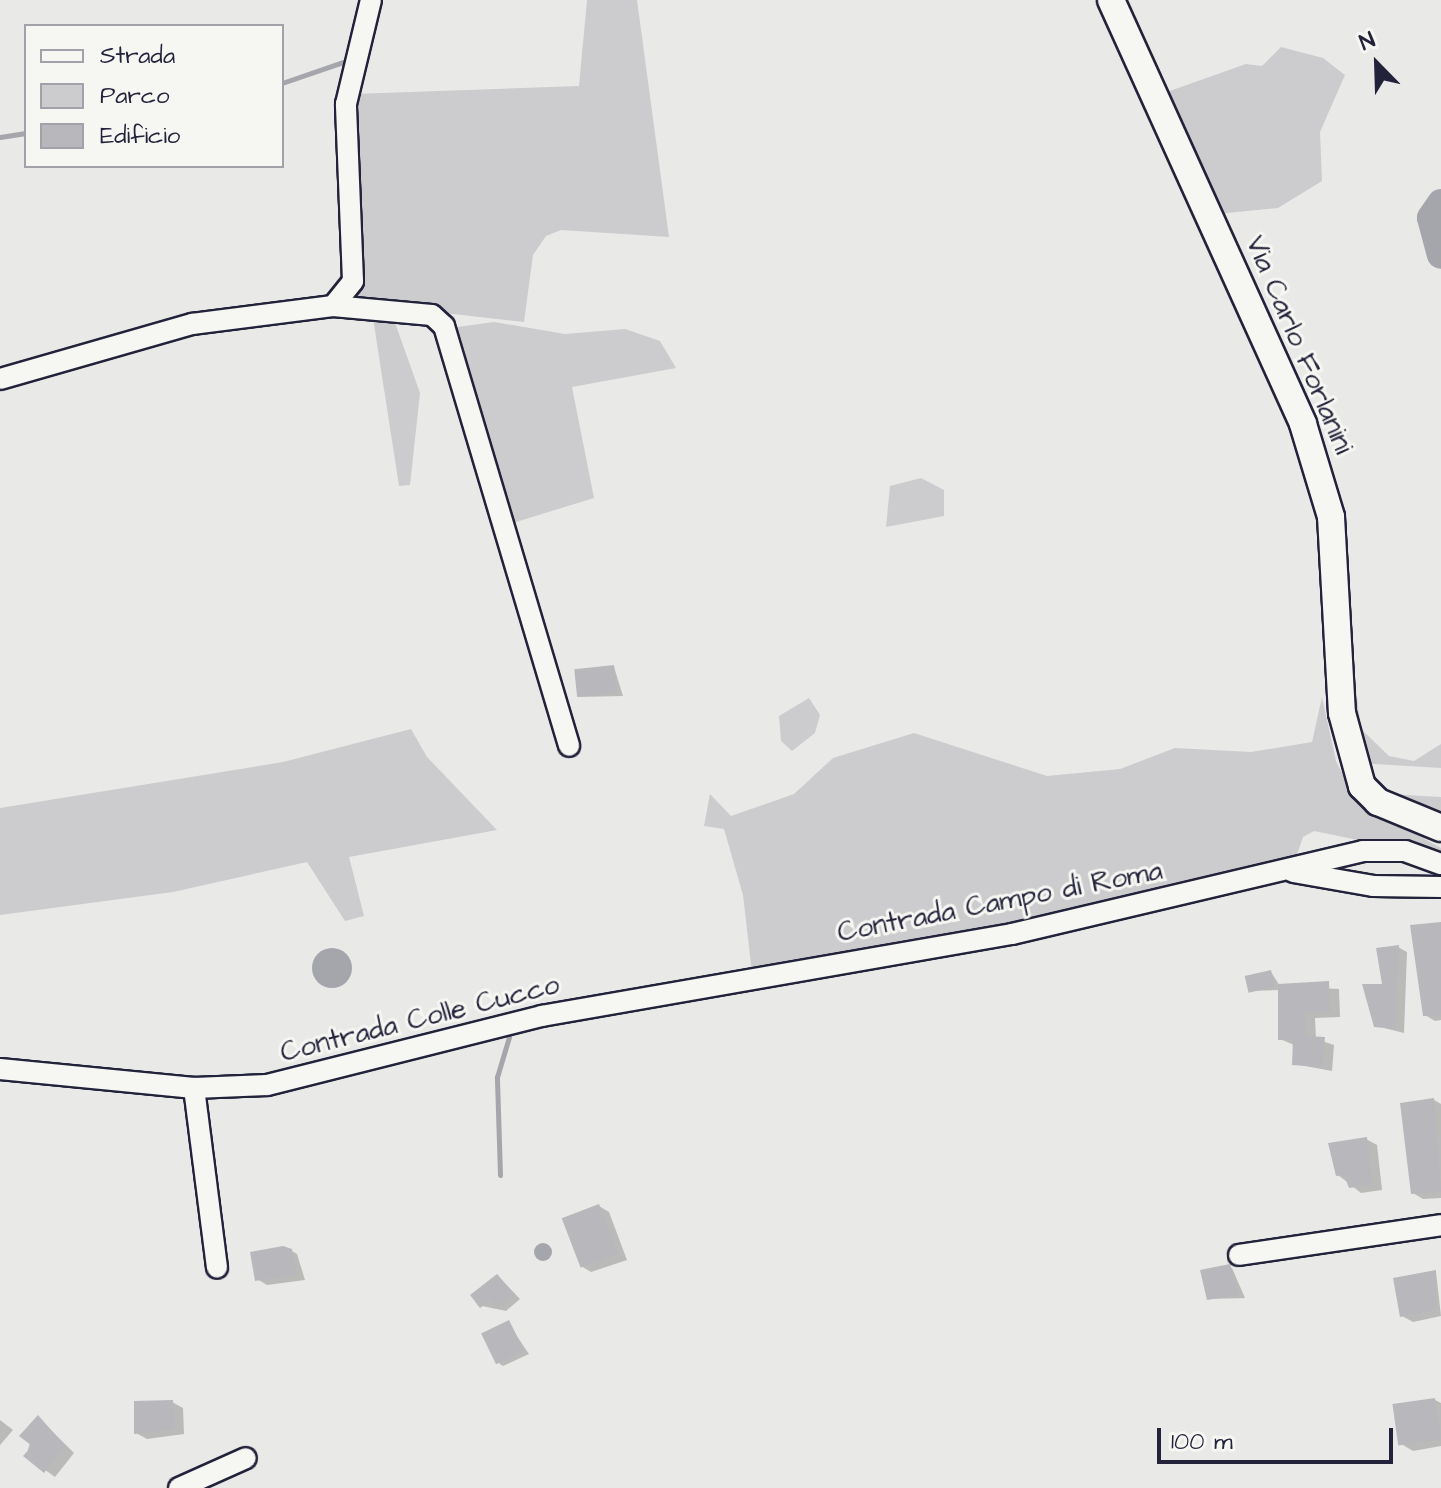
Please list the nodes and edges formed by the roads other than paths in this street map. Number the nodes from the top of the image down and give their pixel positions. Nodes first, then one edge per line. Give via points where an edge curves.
1 (371, 0) edge
2 (1111, 0) edge
3 (333, 306) junction
4 (0, 379) edge
5 (569, 746) dead end
6 (1441, 828) edge
7 (1441, 864) edge
8 (1285, 870) junction
9 (1441, 887) edge
10 (661, 994) joint
11 (0, 1069) edge
12 (194, 1088) junction
13 (1441, 1225) edge
14 (1239, 1255) dead end
15 (217, 1268) dead end
16 (246, 1458) dead end
17 (179, 1488) edge

1 - 3 street via 346,104 353,281
2 - 6 main road, Via Carlo Forlanini via 1303,424 1331,517 1342,713 1362,786 1378,802
3 - 4 street via 192,324
3 - 5 street via 432,315 444,326
7 - 8 street, Contrada Campo di Roma via 1384,849
8 - 9 street via 1373,886
8 - 10 street, Contrada Campo di Roma via 1012,934
10 - 12 street, Contrada Colle Cucco via 405,1048 310,1078
11 - 12 street, Contrada Colle Cucco
12 - 15 street
13 - 14 street
16 - 17 street

